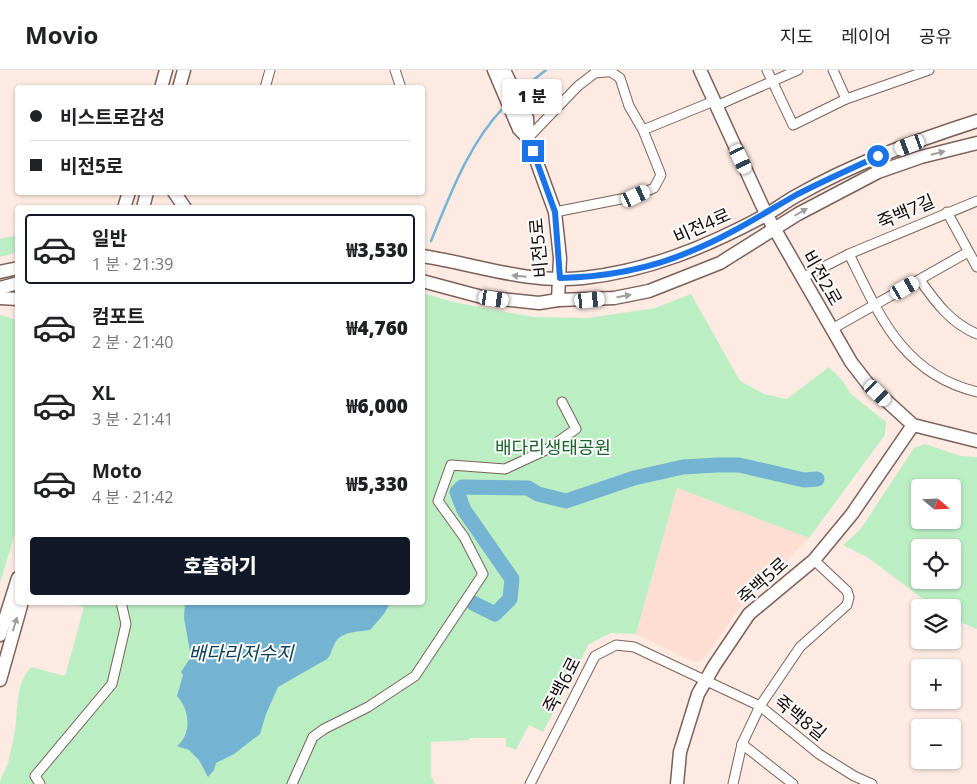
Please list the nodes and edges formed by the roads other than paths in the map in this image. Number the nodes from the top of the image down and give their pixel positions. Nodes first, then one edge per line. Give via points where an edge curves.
1 (166, 70) edge
2 (185, 70) edge
3 (270, 70) edge
4 (395, 70) edge
5 (494, 70) edge
6 (504, 70) edge
7 (700, 70) edge
8 (767, 70) edge
9 (798, 70) edge
10 (833, 70) edge
11 (929, 70) edge
12 (908, 73) edge
13 (772, 81) junction
14 (161, 85) edge
15 (180, 85) edge
16 (185, 85) edge
17 (266, 85) edge
18 (400, 85) edge
19 (508, 91) junction
20 (846, 99) junction
21 (715, 104) junction
22 (977, 121) edge
23 (643, 130) junction
24 (528, 138) junction
25 (977, 143) edge
26 (977, 201) edge
27 (555, 212) junction
28 (947, 212) junction
29 (766, 214) junction
30 (774, 229) junction
31 (968, 252) junction
32 (848, 255) junction
33 (425, 257) edge
34 (977, 267) edge
35 (15, 269) edge
36 (0, 272) edge
37 (560, 278) junction
38 (802, 278) junction
39 (920, 280) junction
40 (425, 282) edge
41 (15, 284) edge
42 (0, 288) edge
43 (0, 298) edge
44 (15, 300) edge
45 (558, 300) junction
46 (875, 306) junction
47 (832, 329) junction
48 (977, 334) edge
49 (977, 392) edge
50 (562, 402) dead end
51 (913, 425) junction
52 (977, 441) edge
53 (814, 560) junction
54 (15, 588) edge
55 (21, 605) edge
56 (122, 605) edge
57 (0, 635) edge
58 (0, 680) edge
59 (706, 680) junction
60 (760, 706) junction
61 (742, 744) junction
62 (790, 783) edge
63 (40, 784) edge
64 (292, 784) edge
65 (530, 784) edge
66 (677, 784) edge
67 (733, 784) edge
68 (872, 784) edge

1 - 14 main road
2 - 15 main road
2 - 16 main road
3 - 17 street
4 - 18 street
5 - 19 main road, 비전5로
6 - 19 main road, 비전5로
7 - 21 main road, 비전2로
8 - 13 street
9 - 13 street
10 - 20 street
11 - 12 street
12 - 20 street
13 - 20 street via 793,125
13 - 21 street
19 - 24 main road, 비전5로
21 - 23 street
21 - 29 main road, 비전2로
22 - 29 main road, 비전4로 via 861,164
23 - 24 street via 629,106 620,78 605,72 595,73 578,86
23 - 27 street via 661,175 654,188 636,196
24 - 27 main road, 비전5로
30 -> 25 main road via 878,172
26 - 28 street, 죽백7길
27 - 37 main road, 비전5로
28 - 31 street
28 - 32 street, 죽백7길
29 - 30 main road, 비전2로
29 - 37 main road, 비전4로 via 698,248 657,264 582,278
30 - 38 main road, 비전2로
45 -> 30 main road via 590,300 649,291 720,264
31 - 34 street
31 - 39 street
32 - 38 street, 죽백7길
32 - 46 street
37 -> 33 main road, 비전4로 via 514,276
35 - 36 main road
37 - 45 main road, 비전5로
38 - 47 main road, 비전2로
39 - 46 street
39 - 48 street via 945,314
40 - 45 main road via 506,301 539,303
41 - 42 main road
43 - 44 main road
46 - 47 street
46 - 49 street via 910,357 935,377
47 - 51 main road, 비전2로 via 868,384
50 - 64 street via 576,428 546,450 505,469 451,464 438,501 464,537 483,574 414,676 368,707 313,737
51 - 52 main road, 비전2로
51 - 53 main road, 죽백5로 via 852,514
53 - 59 main road, 죽백5로 via 750,614
53 - 60 street via 847,591 847,605 800,647
54 - 57 main road
58 -> 55 main road
56 - 63 street via 126,624 112,684 35,776
59 - 60 street, 죽백8길
59 - 65 street, 죽백6로 via 634,647 616,645 604,649 595,656
59 - 66 main road, 죽백5로 via 698,694 680,752
60 - 61 street
60 - 68 street, 죽백8길 via 819,754
61 - 62 street
61 - 67 street

